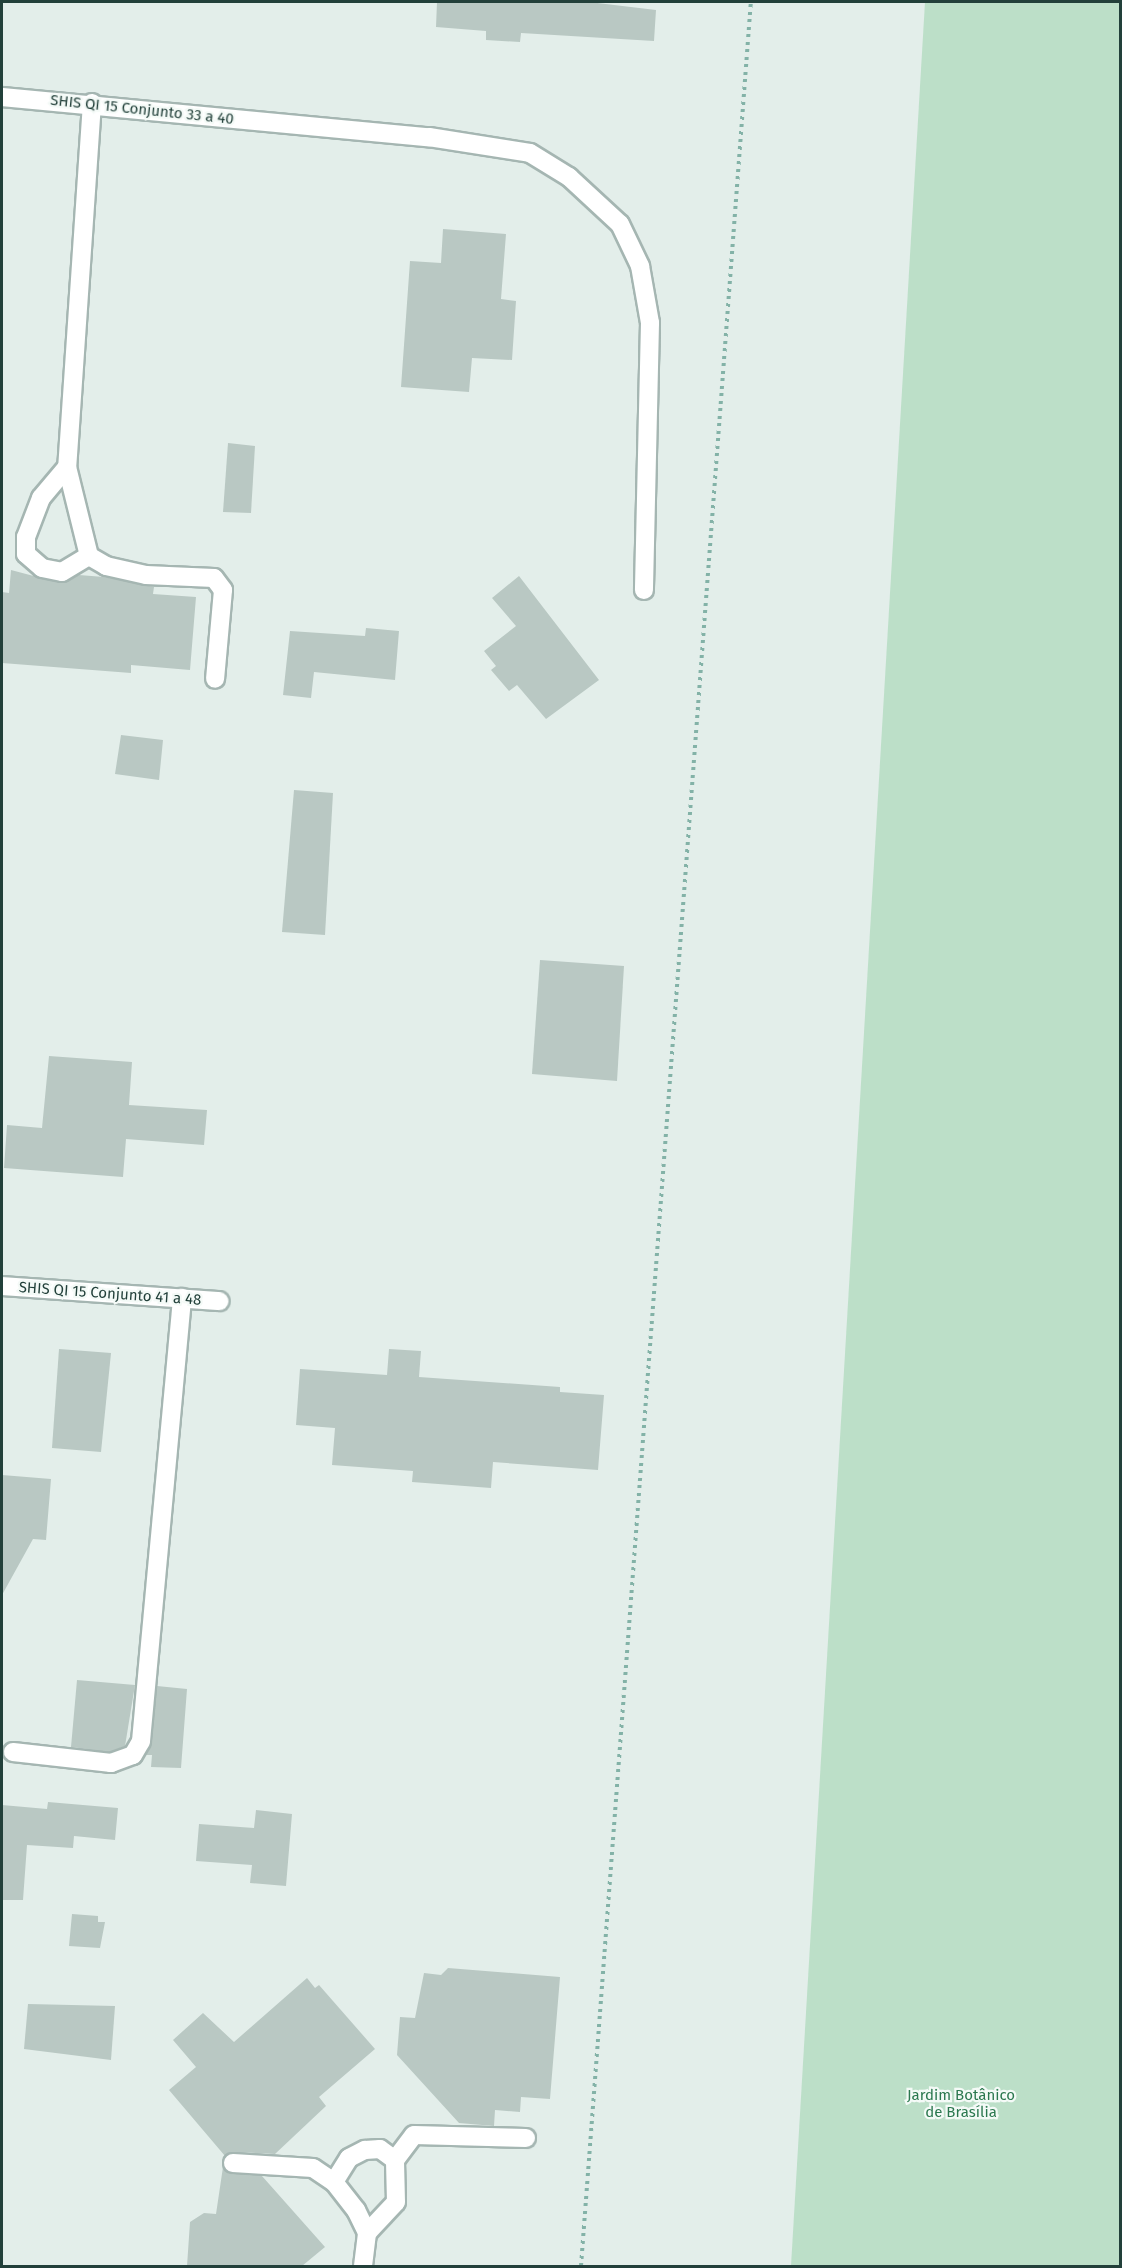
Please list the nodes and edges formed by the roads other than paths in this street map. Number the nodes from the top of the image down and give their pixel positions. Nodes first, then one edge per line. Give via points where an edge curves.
1 (2, 97) edge
2 (92, 103) junction
3 (67, 467) junction
4 (89, 556) junction
5 (644, 590) dead end
6 (215, 679) dead end
7 (2, 1286) edge
8 (182, 1298) junction
9 (219, 1301) dead end
10 (14, 1752) dead end
11 (526, 2138) dead end
12 (395, 2160) junction
13 (233, 2163) dead end
14 (334, 2182) junction
15 (367, 2233) junction
16 (363, 2266) edge

1 - 2 street, SHIS QI 15 Conjunto 33 a 40
2 - 3 street
2 - 5 street, SHIS QI 15 Conjunto 33 a 40 via 429,137 530,153 569,177 620,224 640,266 650,323
3 - 4 street
3 - 4 street via 41,498 26,537 26,554 42,567 62,572
4 - 6 street via 106,567 146,575 214,578 223,590
7 - 8 street, SHIS QI 15 Conjunto 41 a 48
8 - 9 street, SHIS QI 15 Conjunto 41 a 48
8 - 10 street via 141,1741 133,1755 111,1763
11 - 12 street via 414,2135
12 - 14 street via 380,2149 365,2150 350,2158
12 - 15 street via 396,2202
13 - 14 street via 313,2168
14 - 15 street via 356,2210
15 - 16 street

